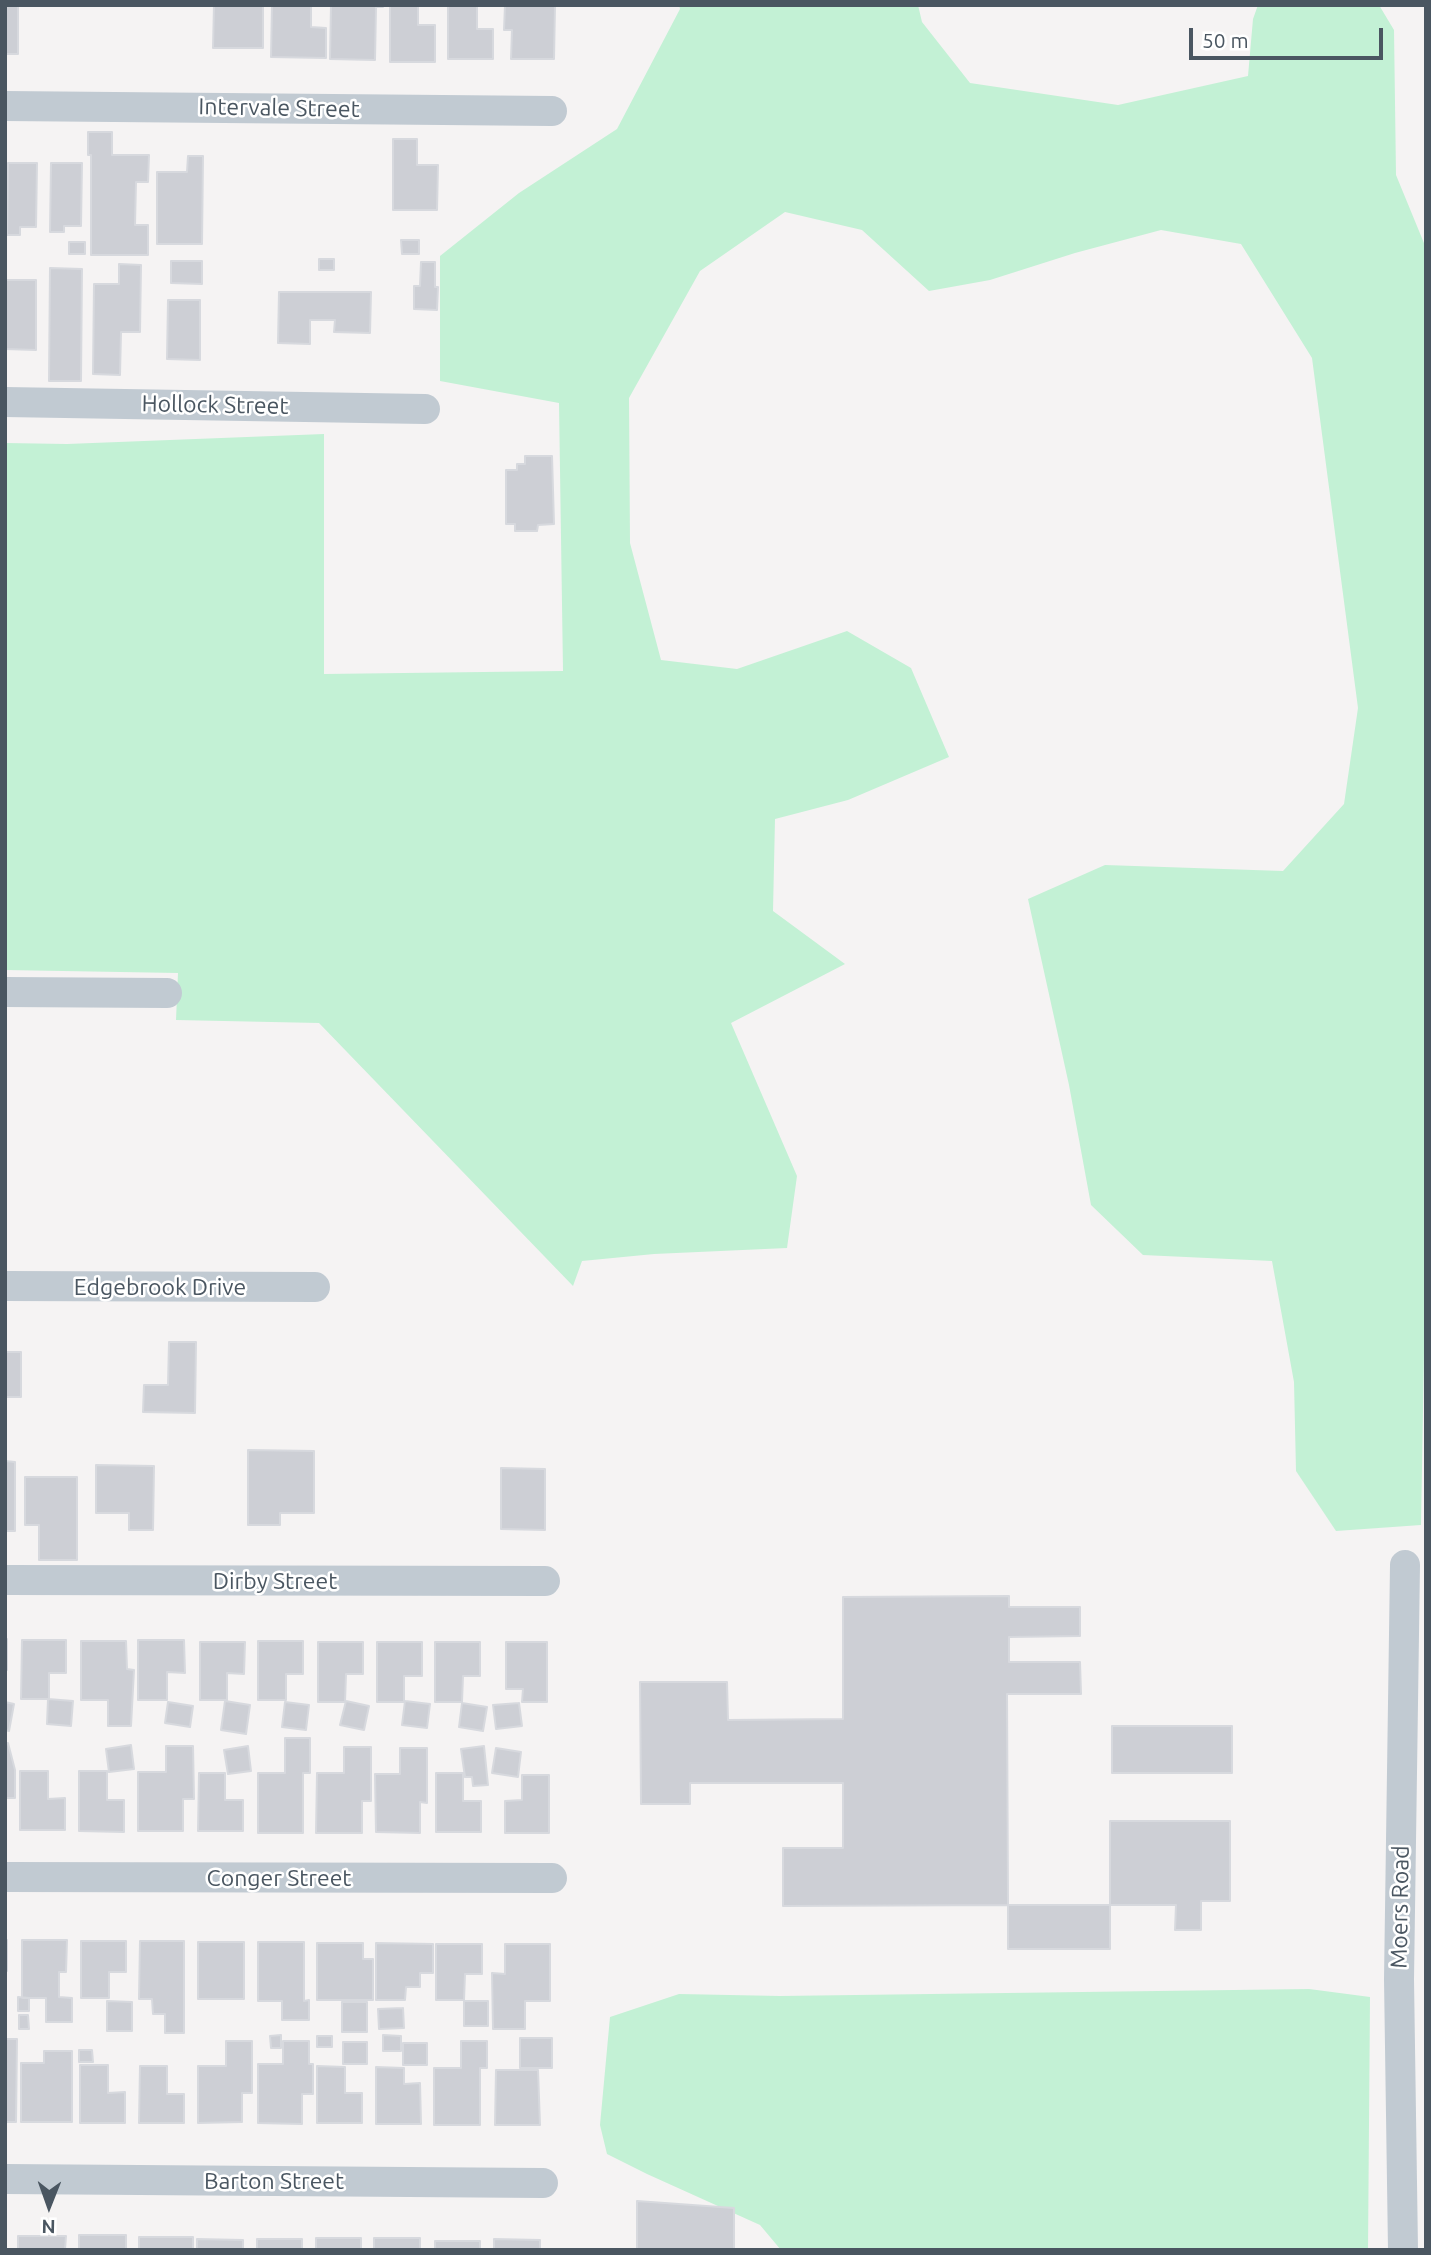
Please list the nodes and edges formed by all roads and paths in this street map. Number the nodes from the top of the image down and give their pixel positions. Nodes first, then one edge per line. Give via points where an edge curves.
1 (5, 106) edge
2 (552, 111) dead end
3 (5, 402) edge
4 (425, 409) dead end
5 (5, 992) edge
6 (167, 993) dead end
7 (5, 1286) edge
8 (315, 1287) dead end
9 (1405, 1565) dead end
10 (5, 1580) edge
11 (545, 1581) dead end
12 (5, 1877) edge
13 (552, 1878) dead end
14 (5, 2179) edge
15 (543, 2183) dead end
16 (1403, 2250) edge

1 - 2 street, Intervale Street
3 - 4 street, Hollock Street
5 - 6 street
7 - 8 street, Edgebrook Drive
9 - 16 street, Moers Road via 1399,1979
10 - 11 street, Dirby Street
12 - 13 street, Conger Street
14 - 15 street, Barton Street

